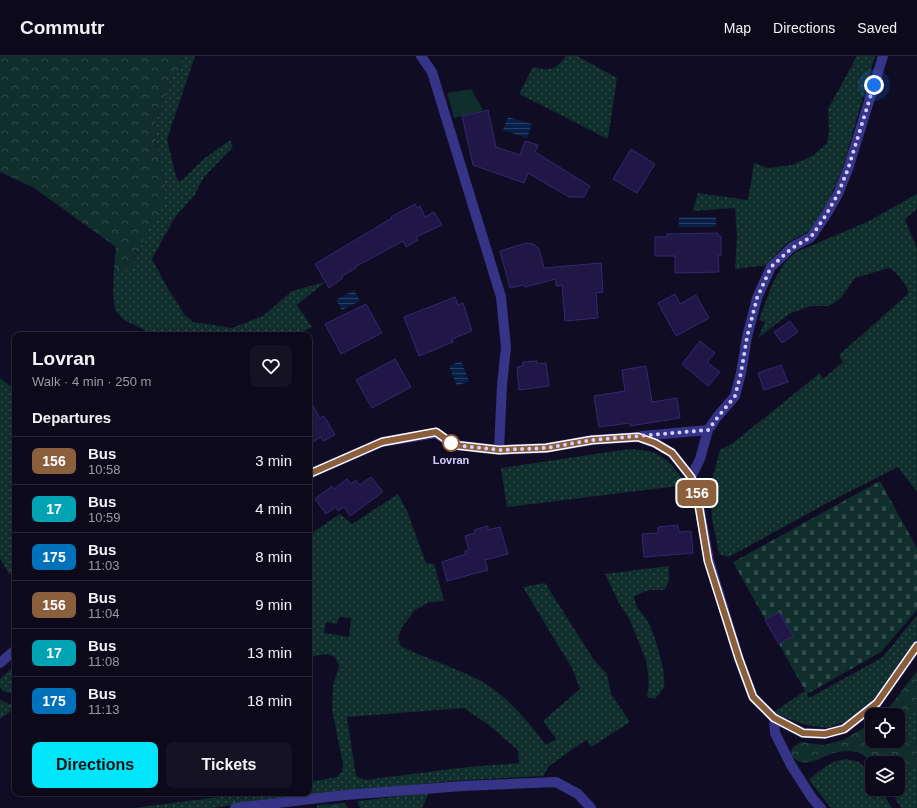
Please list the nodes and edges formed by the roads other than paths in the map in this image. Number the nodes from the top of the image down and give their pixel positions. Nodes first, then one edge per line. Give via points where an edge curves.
1 (421, 56) edge
2 (882, 56) edge
3 (708, 430) junction
4 (638, 437) junction
5 (499, 450) junction
6 (312, 473) edge
7 (691, 477) junction
8 (917, 646) edge
9 (12, 653) edge
10 (0, 663) edge
11 (774, 718) junction
12 (235, 808) edge
13 (591, 808) edge
14 (821, 808) edge

1 - 5 street via 432,72 501,298 506,347
2 - 3 street via 838,194 811,237 792,248 771,267 757,298 735,396
3 - 4 street
3 - 7 street via 700,459
4 - 5 street via 592,440 546,448
4 - 7 street via 672,453
5 - 6 street via 454,445 436,432 382,442
7 - 11 street via 696,489 708,561 739,659 753,697
8 - 11 street via 877,703 844,729 825,734 803,733
9 - 10 street
11 - 14 street via 775,733 791,765
12 - 13 street via 345,795 556,782 578,794

